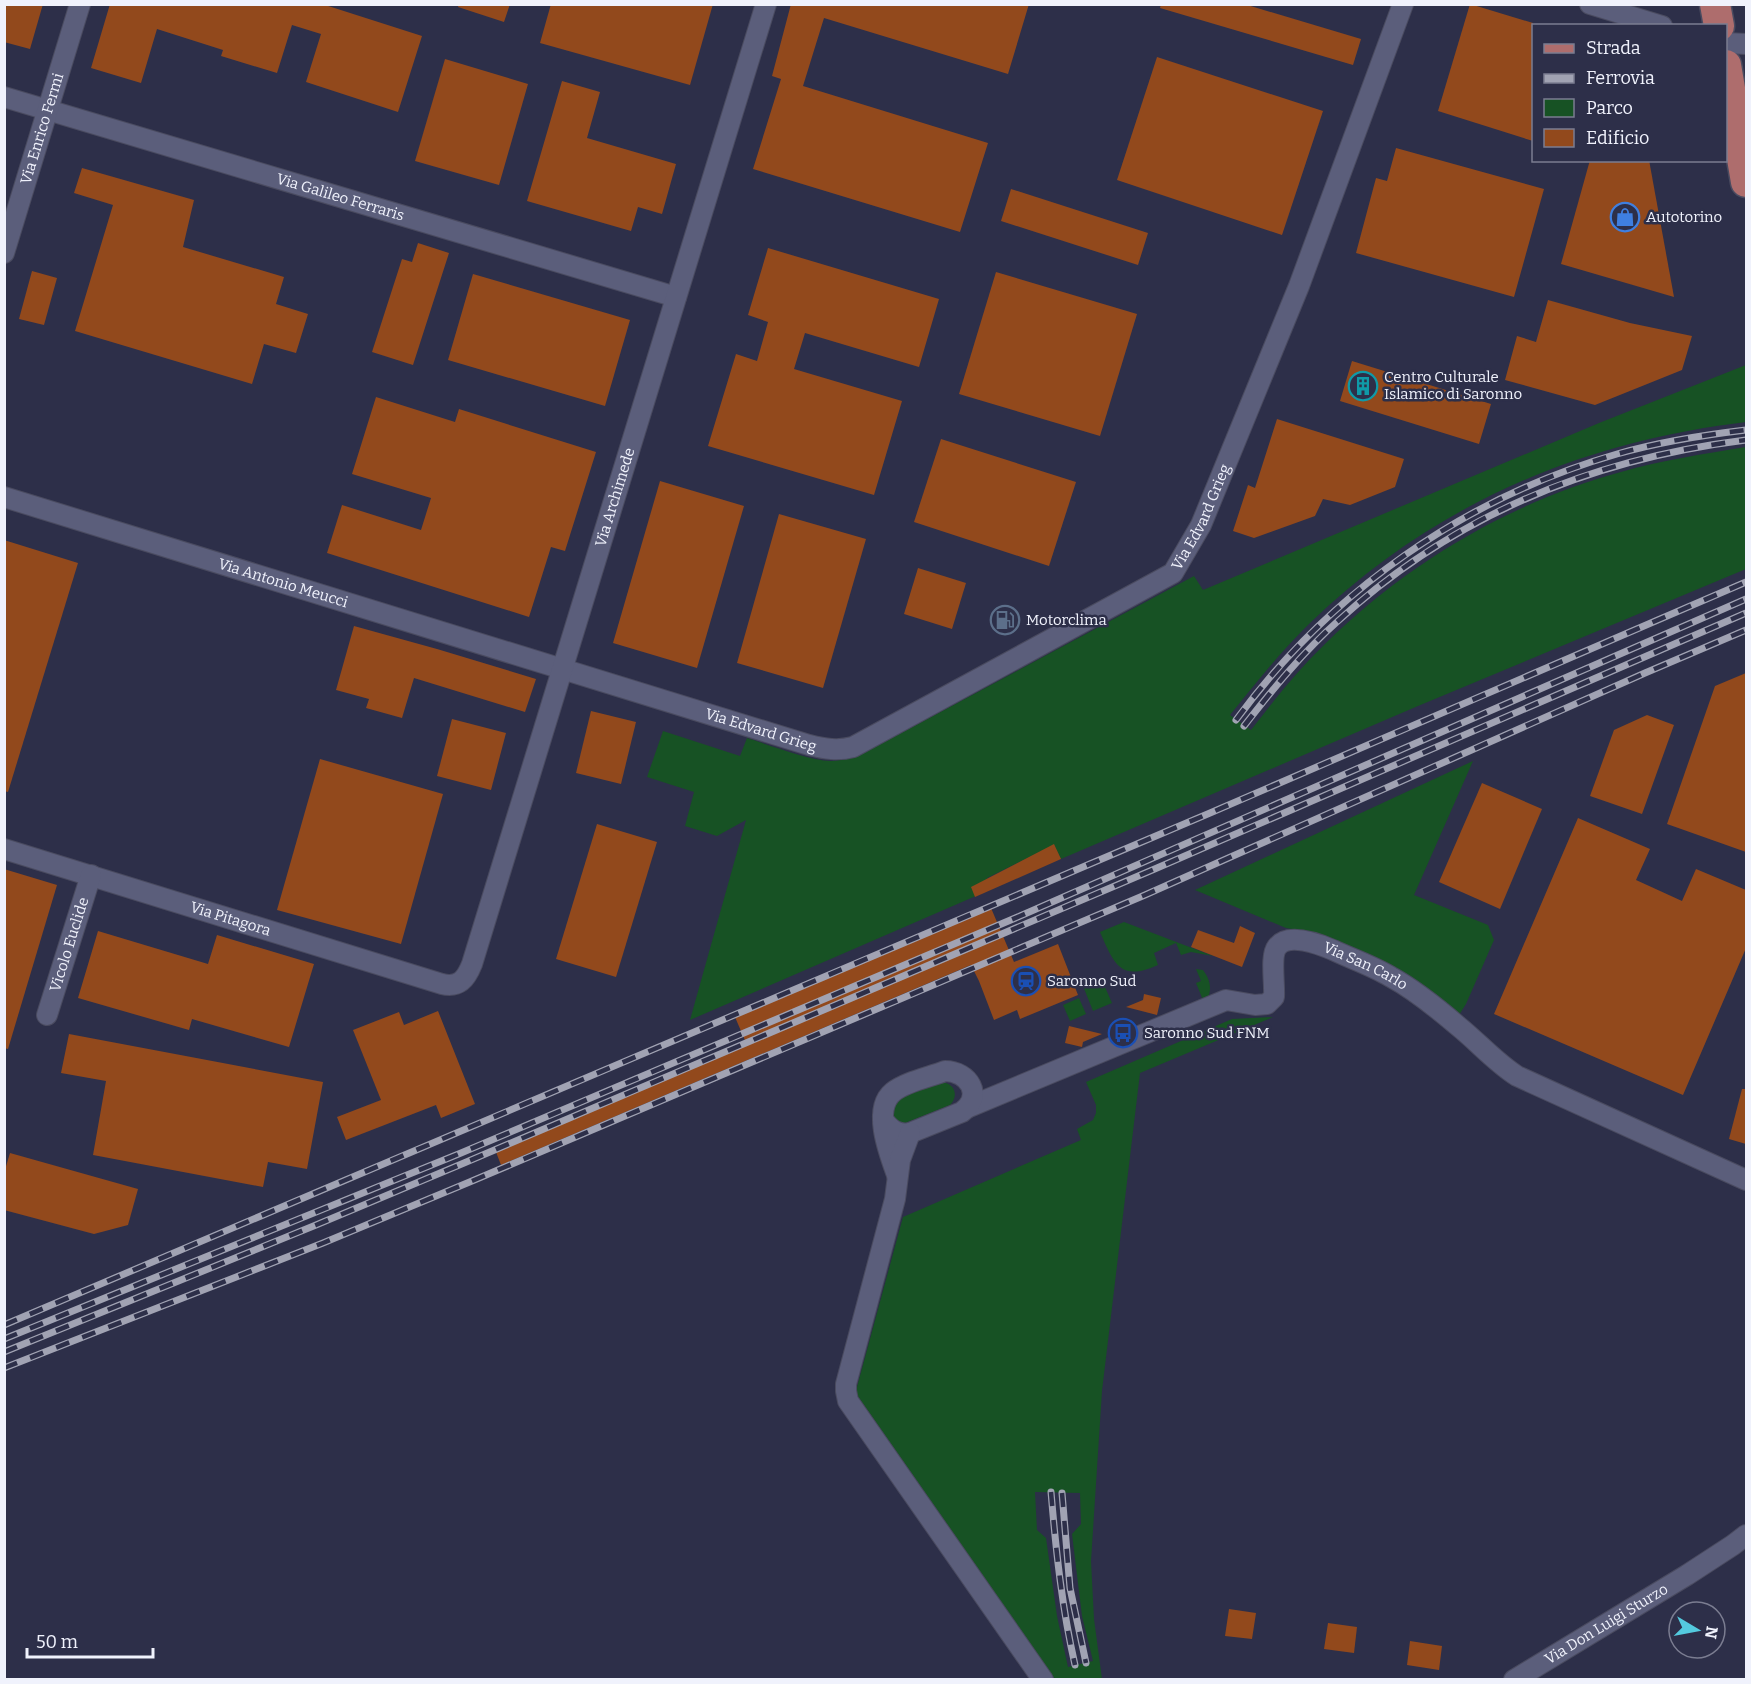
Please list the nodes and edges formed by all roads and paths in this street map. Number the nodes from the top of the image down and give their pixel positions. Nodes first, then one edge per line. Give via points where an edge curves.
1 (80, 4) edge
2 (766, 4) edge
3 (1402, 4) edge
4 (1590, 4) edge
5 (1715, 4) edge
6 (1655, 24) edge
7 (1719, 24) edge
8 (1727, 43) edge
9 (1746, 44) edge
10 (1727, 76) edge
11 (4, 97) edge
12 (48, 110) junction
13 (1746, 182) edge
14 (4, 253) edge
15 (676, 297) junction
16 (4, 497) edge
17 (562, 669) junction
18 (4, 849) edge
19 (91, 875) junction
20 (458, 984) joint
21 (47, 1016) dead end
22 (969, 1082) junction
23 (1001, 1095) junction
24 (969, 1107) junction
25 (884, 1121) junction
26 (910, 1133) junction
27 (897, 1175) junction
28 (1746, 1180) edge
29 (1746, 1522) edge
30 (1746, 1534) edge
31 (1697, 1568) junction
32 (1043, 1680) edge
33 (1514, 1680) edge

1 - 12 street, Via Enrico Fermi
2 - 15 street, Via Archimede
3 - 17 street, Via Edvard Grieg via 1299,286 1201,525 1173,573 844,750 809,745
4 - 6 street
5 - 7 main road
8 - 9 street
10 - 13 main road
11 - 12 street, Via Galileo Ferraris
12 - 14 street, Via Enrico Fermi
12 - 15 street, Via Galileo Ferraris
15 - 17 street, Via Archimede
16 - 17 street, Via Antonio Meucci
17 - 20 street, Via Archimede via 472,964
18 - 19 street, Via Pitagora
19 - 20 street, Via Pitagora via 442,984
19 - 21 street, Vicolo Euclide
22 - 23 street
22 - 24 street
22 - 25 street via 953,1071 945,1071 895,1090 885,1102
23 - 24 street, Via San Carlo
23 - 28 street, Via San Carlo via 1226,1000 1262,1005 1271,1002 1277,946 1287,940 1304,940 1392,977 1517,1076
24 - 26 street, Via San Carlo
25 - 26 street via 894,1131
25 - 27 street
26 - 27 street
27 - 32 street via 890,1221 846,1384 848,1401
29 - 31 street
30 - 31 street
31 - 33 street, Via Don Luigi Sturzo

